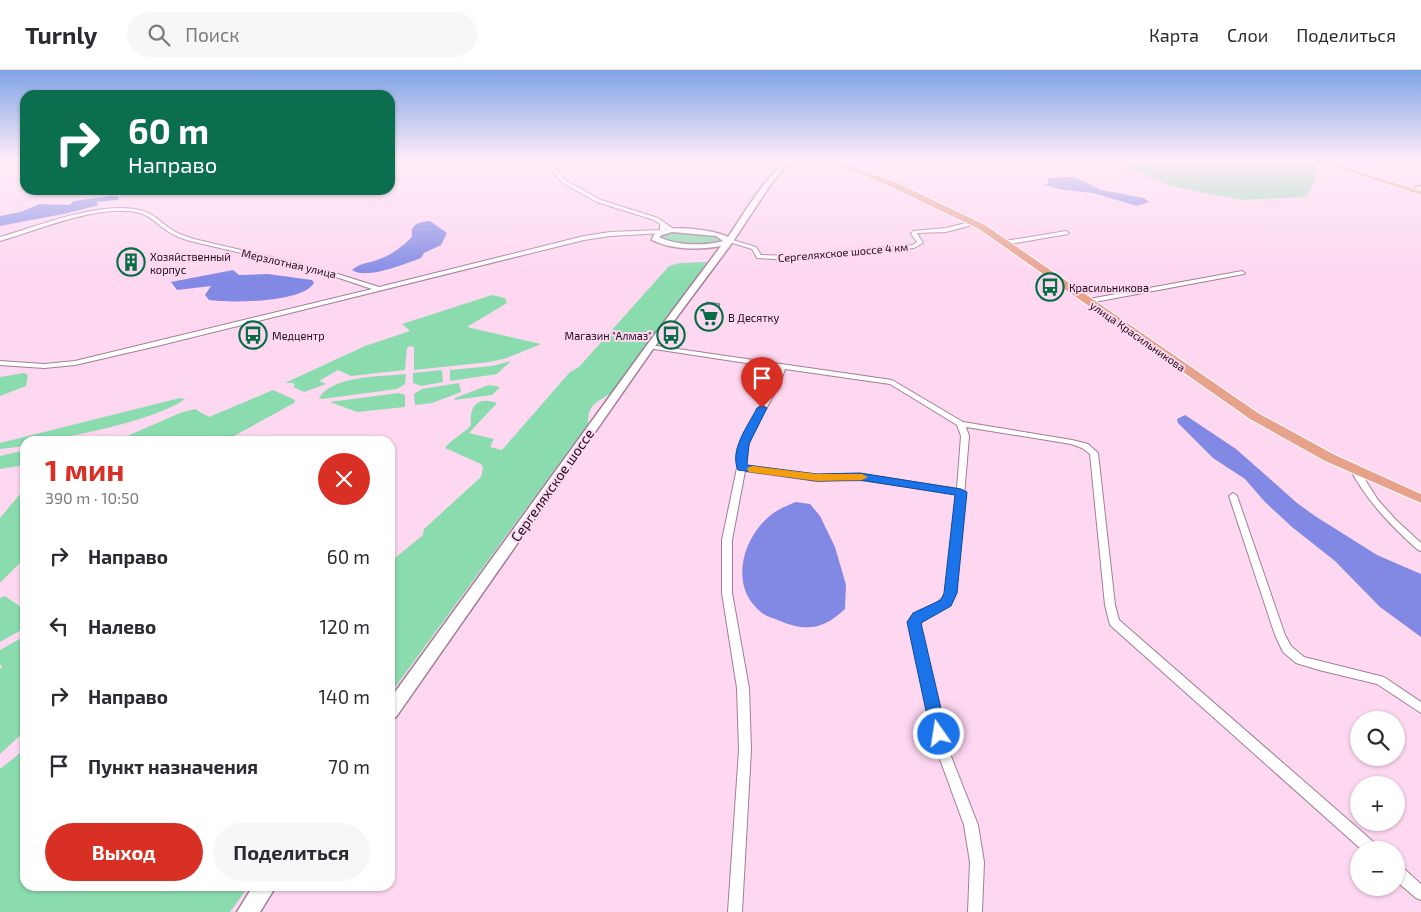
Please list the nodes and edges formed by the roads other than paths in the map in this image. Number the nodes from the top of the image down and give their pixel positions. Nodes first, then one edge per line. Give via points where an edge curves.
1 (596, 199) edge
2 (757, 199) edge
3 (924, 199) edge
4 (662, 222) junction
5 (974, 223) junction
6 (738, 227) junction
7 (672, 230) junction
8 (663, 231) junction
9 (639, 233) junction
10 (1066, 233) dead end
11 (718, 234) junction
12 (655, 235) junction
13 (0, 239) edge
14 (729, 241) junction
15 (1005, 243) junction
16 (703, 246) junction
17 (715, 260) junction
18 (1242, 273) dead end
19 (379, 289) junction
20 (1089, 301) junction
21 (650, 347) junction
22 (0, 363) edge
23 (782, 366) junction
24 (962, 424) junction
25 (742, 468) junction
26 (1354, 469) junction
27 (961, 492) junction
28 (1233, 496) dead end
29 (1421, 499) edge
30 (1421, 548) edge
31 (395, 705) edge
32 (1421, 708) edge
33 (1362, 841) edge
34 (1405, 880) edge
35 (262, 891) edge
36 (1421, 893) edge
37 (247, 912) edge
38 (735, 912) edge
39 (975, 912) edge

1 - 4 street
2 - 6 main road, Сергеляхское шоссе
3 - 5 main road, улица Красильникова
4 - 7 street
4 - 8 street
5 - 14 street, Сергеляхское шоссе 4 км via 946,230 916,232 914,234 920,243 914,246 792,258 759,257 754,248
5 - 15 main road, улица Красильникова
6 - 11 main road
6 - 14 main road, Сергеляхское шоссе
7 - 8 main road
7 - 11 main road
8 - 9 street
8 - 12 main road
9 - 12 street
9 - 19 street, Мерзлотная улица via 592,236
10 - 15 street
11 - 14 main road
12 - 16 main road via 657,240 664,242
13 - 19 street, Мерзлотная улица via 95,213 130,210 154,217 174,233 192,240 326,271
14 - 16 main road
14 - 17 main road, Сергеляхское шоссе
15 - 20 main road, улица Красильникова
16 - 17 main road via 710,250
17 - 21 main road, Сергеляхское шоссе
18 - 20 street
19 - 22 street, Мерзлотная улица via 75,363 44,366
20 - 26 main road, улица Красильникова via 1239,406 1306,446
21 - 23 street
21 - 31 main road, Сергеляхское шоссе
23 - 24 street via 892,382
23 - 25 street via 776,385 744,444
24 - 27 street via 965,436
24 - 33 street via 1072,442 1094,453 1114,622
25 - 27 street via 817,478 860,477
25 - 38 street via 725,564 743,688 745,750
26 - 29 main road, улица Красильникова
26 - 30 street via 1376,506
27 - 39 street via 947,603 914,622 943,751 971,824 977,862
28 - 32 street via 1287,649 1300,660 1380,680
34 - 36 street
35 - 37 main road

